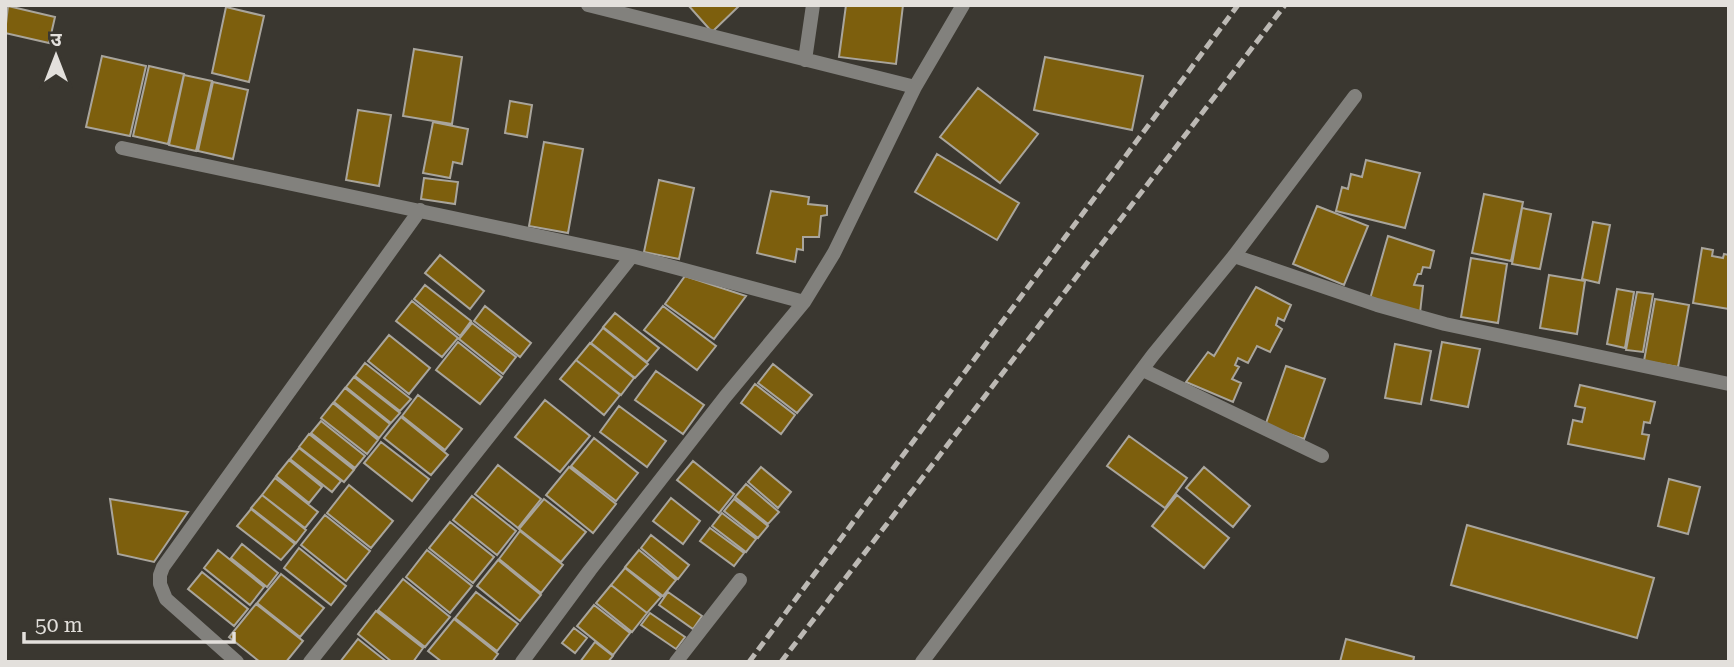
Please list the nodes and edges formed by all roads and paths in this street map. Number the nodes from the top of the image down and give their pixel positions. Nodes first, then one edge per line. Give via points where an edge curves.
1 (588, 5) edge
2 (813, 5) edge
3 (963, 5) edge
4 (805, 60) junction
5 (915, 87) junction
6 (1354, 96) dead end
7 (122, 148) dead end
8 (420, 210) junction
9 (632, 256) junction
10 (1234, 256) junction
11 (804, 302) junction
12 (1143, 370) junction
13 (1729, 384) edge
14 (1322, 456) dead end
15 (740, 580) dead end
16 (237, 662) edge
17 (310, 662) edge
18 (522, 662) edge
19 (676, 662) edge
20 (922, 662) edge

1 - 4 street
2 - 4 street
3 - 5 street
4 - 5 street
5 - 11 street via 834,253
6 - 10 street
7 - 8 street
8 - 9 street
8 - 16 street via 160,575 166,598
9 - 11 street
9 - 17 street
10 - 12 street
10 - 13 street via 1446,324
11 - 18 street
12 - 14 street
12 - 20 street
15 - 19 street

